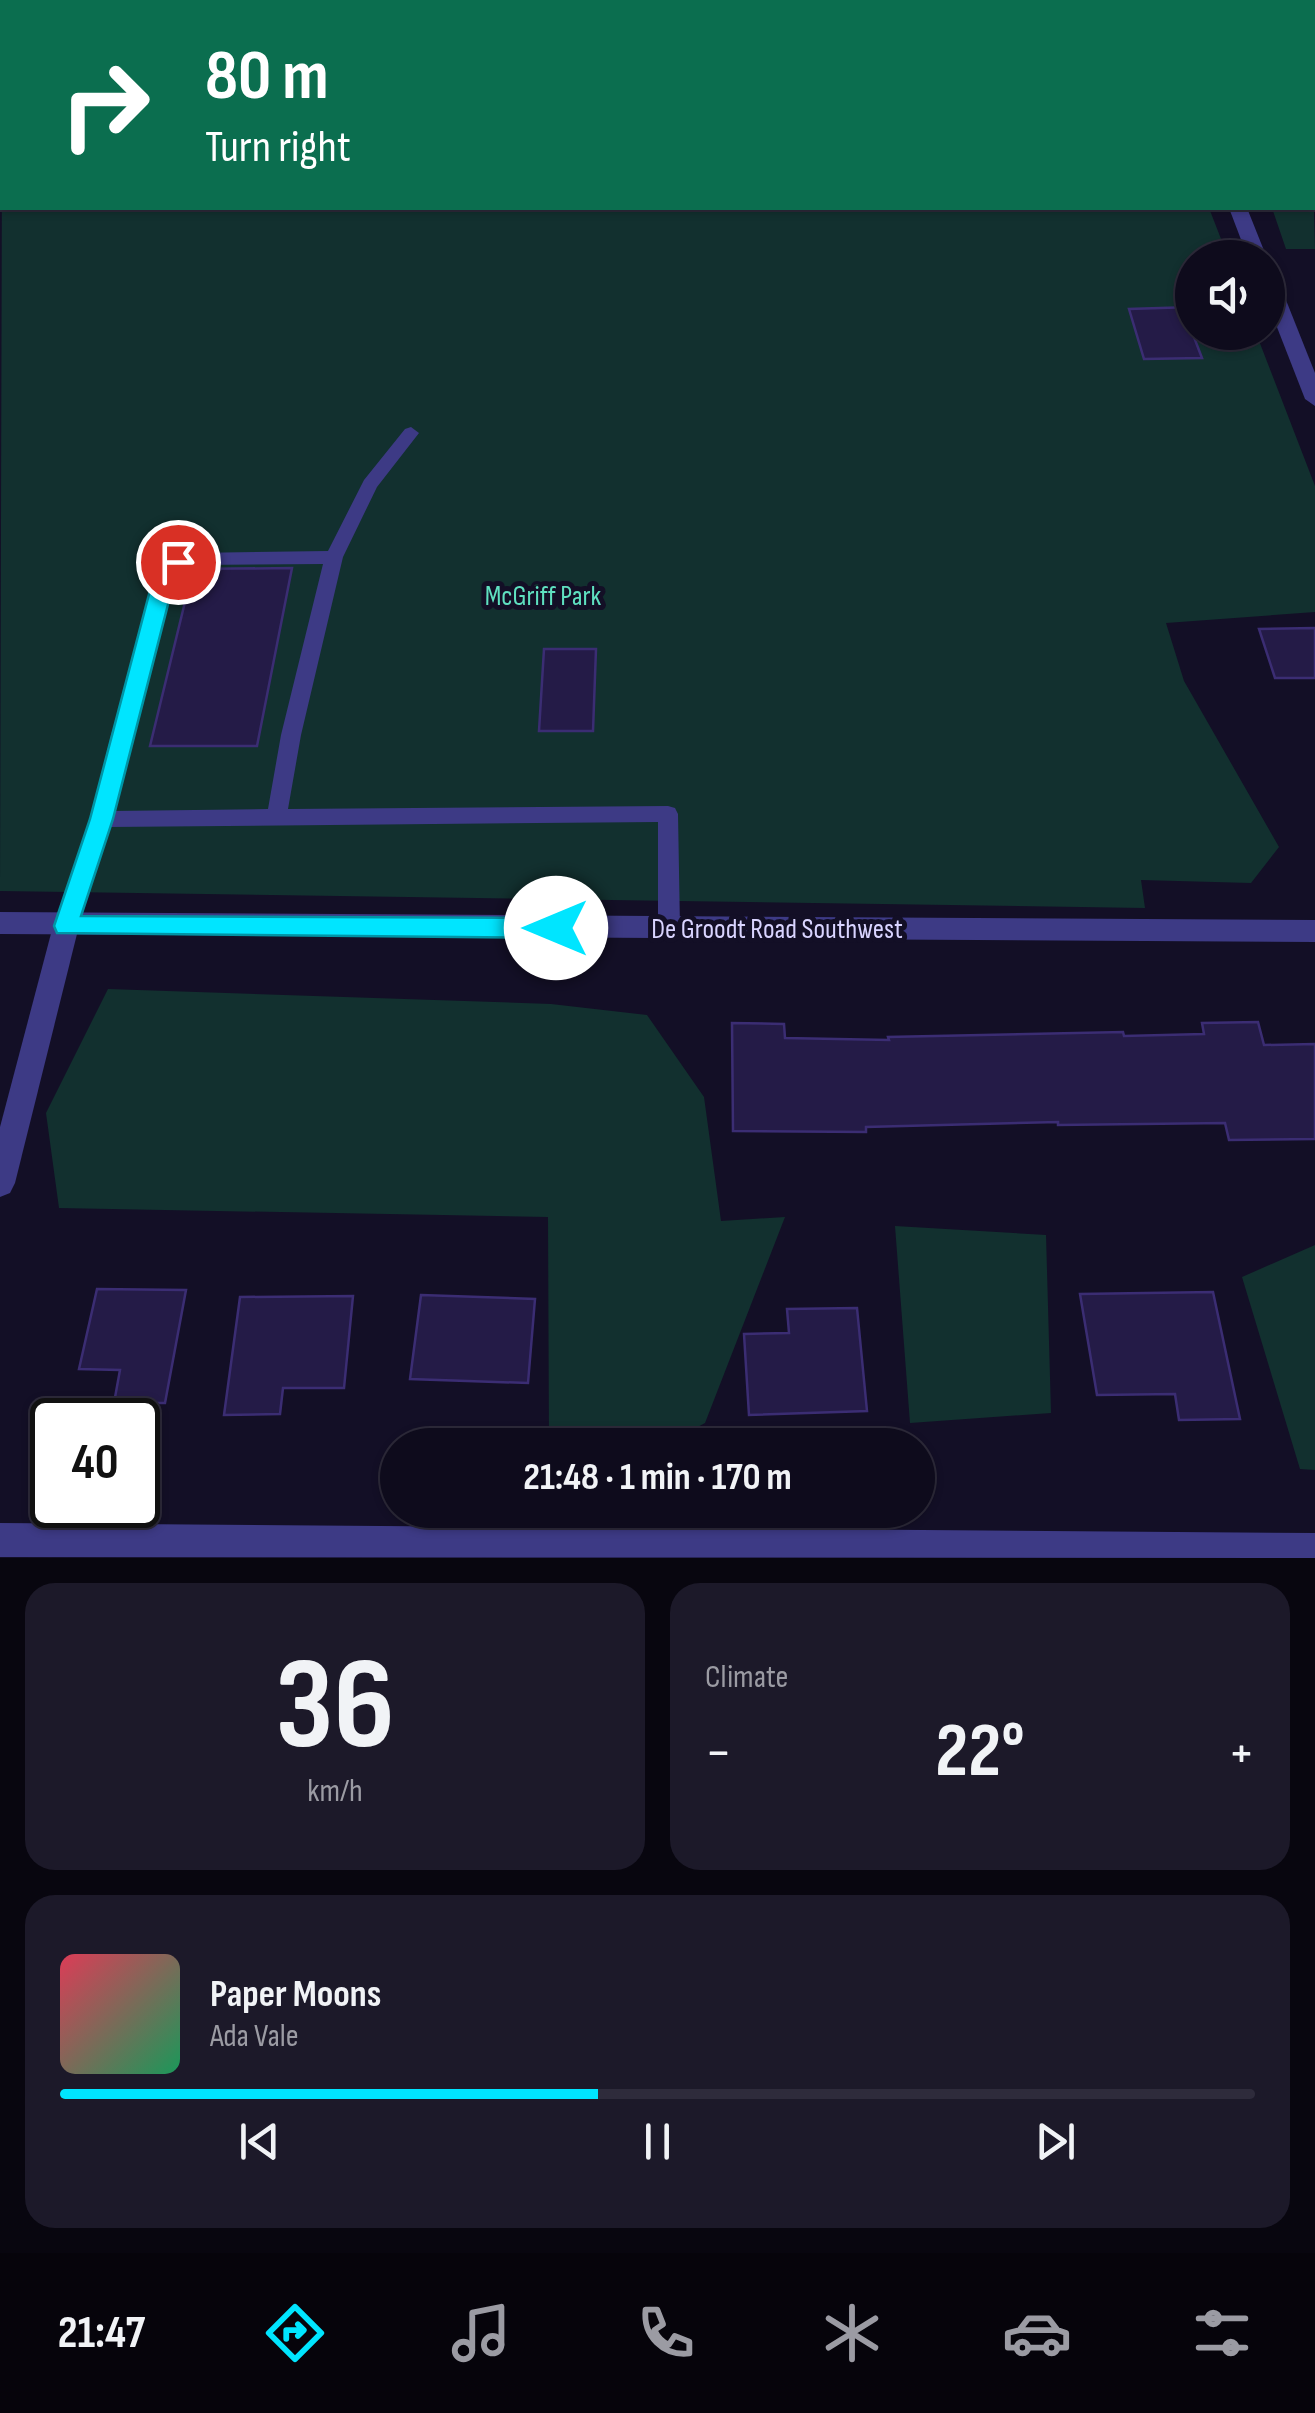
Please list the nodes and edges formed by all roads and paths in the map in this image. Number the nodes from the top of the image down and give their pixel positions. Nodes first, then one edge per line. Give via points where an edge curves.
1 (1239, 210) edge
2 (1251, 240) edge
3 (1285, 323) edge
4 (1315, 399) edge
5 (411, 433) dead end
6 (334, 558) junction
7 (277, 815) junction
8 (102, 819) junction
9 (0, 923) edge
10 (66, 926) junction
11 (670, 928) junction
12 (1315, 931) edge
13 (0, 1183) edge
14 (0, 1540) edge
15 (1315, 1550) edge

1 - 2 street
3 - 4 street
5 - 6 lane via 370,484
6 - 7 lane
6 - 8 lane via 190,559 170,568
7 - 8 lane
7 - 11 lane via 668,814
8 - 10 lane
9 - 10 street, De Groodt Road Southwest
10 - 11 street, De Groodt Road Southwest
10 - 13 street
11 - 12 street, De Groodt Road Southwest
14 - 15 street

